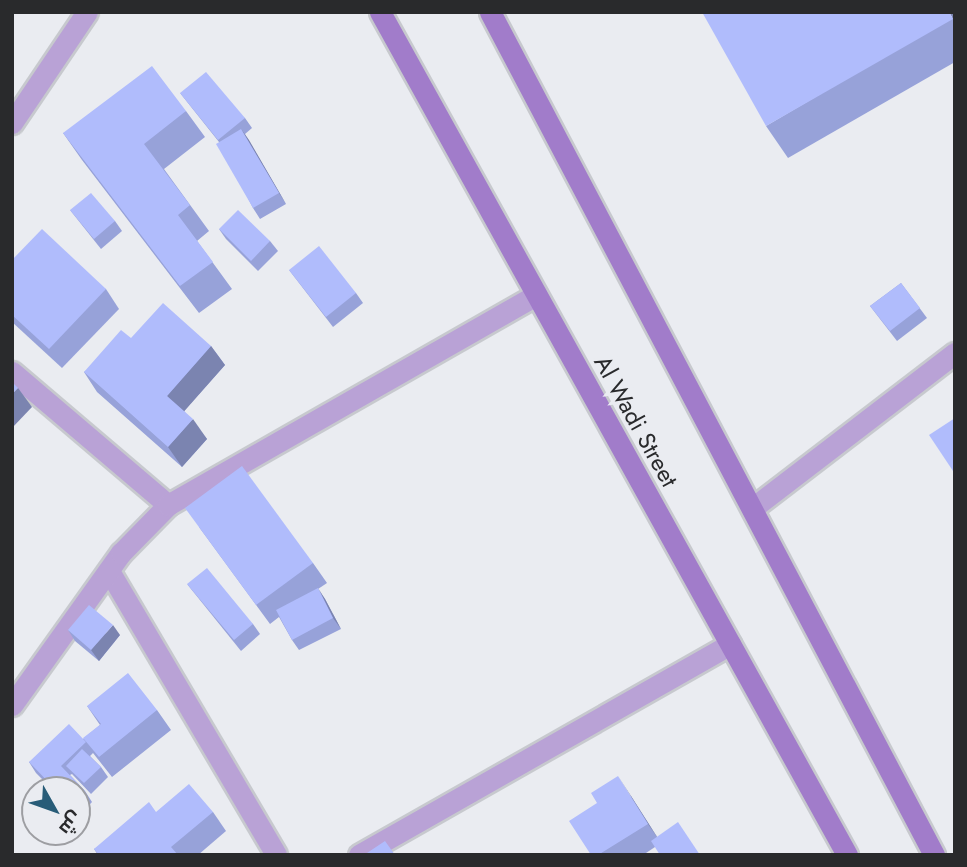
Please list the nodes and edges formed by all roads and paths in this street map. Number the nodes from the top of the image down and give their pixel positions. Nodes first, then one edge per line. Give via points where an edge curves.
1 (87, 12) edge
2 (380, 12) edge
3 (489, 12) edge
4 (12, 122) edge
5 (536, 295) junction
6 (955, 353) edge
7 (12, 372) edge
8 (168, 505) junction
9 (754, 507) junction
10 (109, 570) junction
11 (730, 644) junction
12 (12, 705) edge
13 (276, 855) edge
14 (359, 855) edge
15 (847, 855) edge
16 (934, 855) edge

1 - 4 street
2 - 5 main road, Al Wadi Street
3 - 9 main road
5 - 8 street
5 - 11 main road, Al Wadi Street
6 - 9 street
7 - 8 street
8 - 10 street
9 - 16 main road
10 - 12 street
10 - 13 street
11 - 14 street
11 - 15 main road, Al Wadi Street

